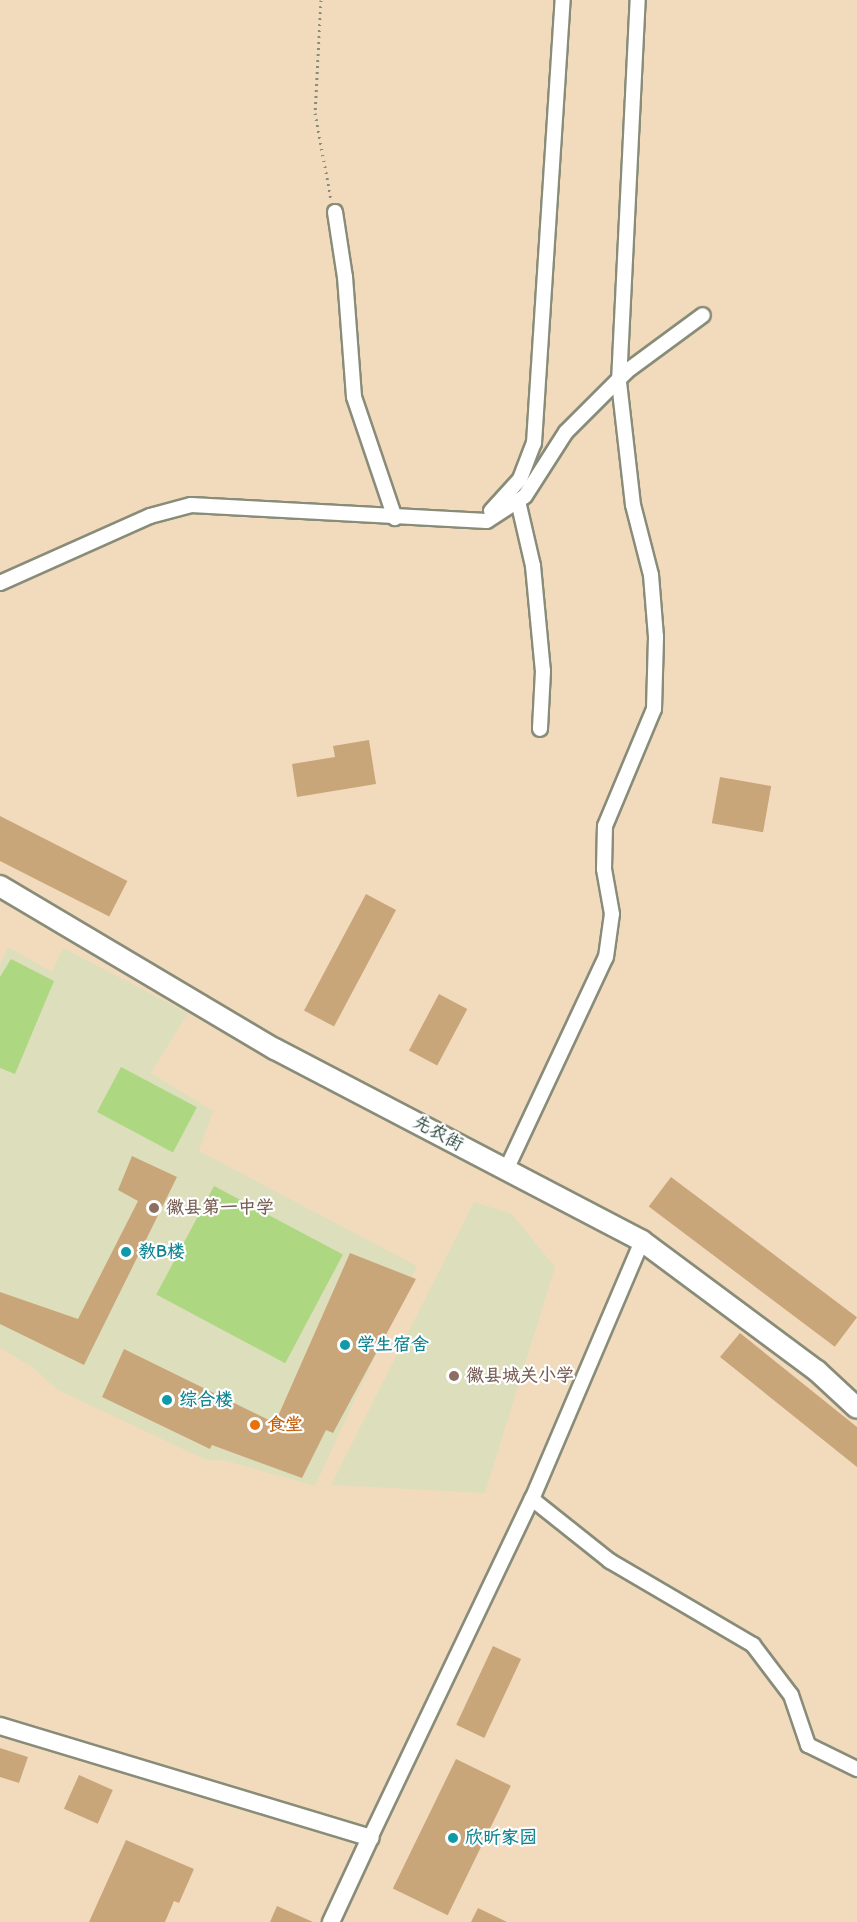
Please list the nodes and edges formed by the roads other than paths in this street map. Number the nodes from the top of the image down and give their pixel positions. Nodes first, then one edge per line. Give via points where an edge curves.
1 (563, 0) edge
2 (638, 0) edge
3 (335, 212) road end
4 (703, 315) dead end
5 (619, 382) junction
6 (518, 501) junction
7 (395, 518) junction
8 (487, 521) junction
9 (0, 583) edge
10 (540, 729) dead end
11 (0, 886) edge
12 (506, 1170) junction
13 (642, 1240) junction
14 (857, 1408) edge
15 (532, 1499) junction
16 (0, 1726) edge
17 (857, 1769) edge
18 (370, 1838) junction
19 (331, 1922) edge

1 - 8 street via 534,443 520,479 493,507
2 - 5 street
3 - 7 street via 345,277 354,397
4 - 5 street via 627,371
5 - 6 street via 566,432
5 - 12 street via 633,505 651,576 657,637 654,709 606,826 604,869 612,914 606,957
6 - 8 street
6 - 10 street via 533,566 543,671
7 - 8 street
7 - 9 street via 191,505 150,516
11 - 12 main road, 先农街 via 275,1049
12 - 13 main road, 先农街
13 - 14 main road, 先农街 via 817,1371
13 - 15 street
15 - 17 street via 610,1561 753,1646 791,1695 808,1745
15 - 18 street
16 - 18 street
18 - 19 street

